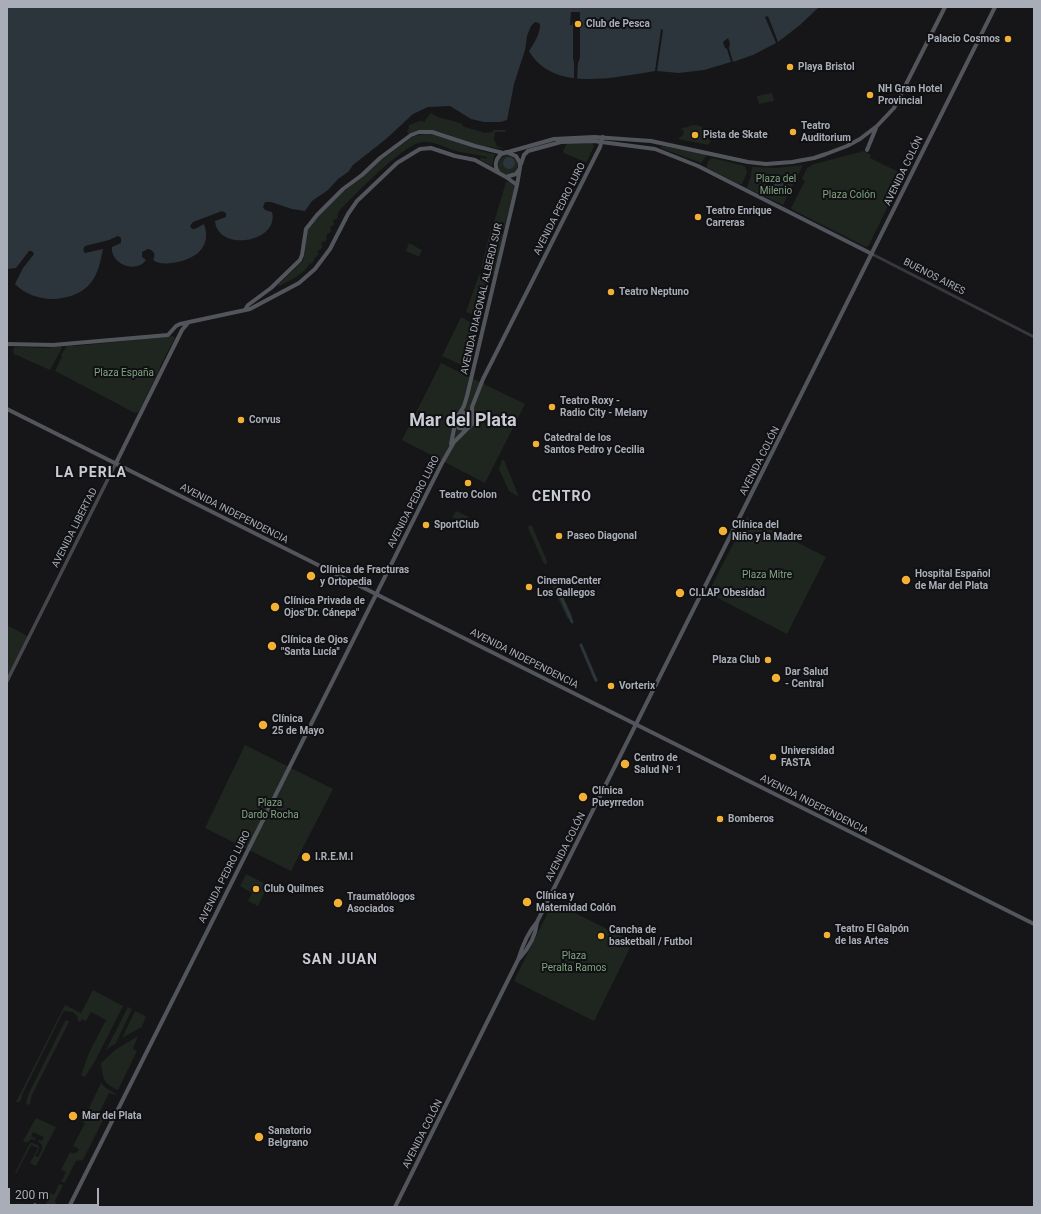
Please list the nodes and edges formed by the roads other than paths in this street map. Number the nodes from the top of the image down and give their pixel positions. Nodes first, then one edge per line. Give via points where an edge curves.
1 (945, 7) edge
2 (995, 7) edge
3 (877, 126) junction
4 (602, 140) junction
5 (867, 150) dead end
6 (504, 153) junction
7 (520, 166) junction
8 (499, 173) junction
9 (506, 177) junction
10 (518, 185) junction
11 (872, 254) junction
12 (271, 288) junction
13 (276, 296) junction
14 (246, 308) junction
15 (192, 321) junction
16 (1034, 337) edge
17 (7, 344) edge
18 (468, 396) junction
19 (474, 401) junction
20 (7, 409) edge
21 (458, 415) junction
22 (472, 419) junction
23 (456, 422) junction
24 (468, 428) junction
25 (451, 447) junction
26 (116, 463) junction
27 (376, 594) junction
28 (7, 681) edge
29 (636, 725) junction
30 (537, 923) junction
31 (1034, 924) edge
32 (518, 960) junction
33 (69, 1207) edge
34 (395, 1207) edge

1 - 3 main road via 895,105
2 - 11 main road, AVENIDA COLÓN
3 - 4 main road via 860,139 837,150 814,158 777,164 748,162 648,140
3 - 5 main road
4 - 6 main road via 554,139
4 - 7 main road via 566,142 537,148 525,153
4 - 11 main road, BUENOS AIRES via 655,148 698,166
4 - 19 main road, AVENIDA PEDRO LURO
6 - 7 main road via 516,156
6 - 8 main road via 496,162
6 - 12 main road via 432,132 411,135 343,189 317,214 306,229 300,260
7 - 9 main road via 516,174
7 - 10 main road, AVENIDA DIAGONAL ALBERDI SUR
8 - 9 main road
8 - 13 main road via 475,160 431,148 418,150 397,163 357,201 330,249 315,269 299,283
9 - 10 main road
10 - 18 main road, AVENIDA DIAGONAL ALBERDI SUR
11 - 16 street, BUENOS AIRES
11 - 29 main road, AVENIDA COLÓN
12 - 13 main road via 272,294
12 - 14 main road
13 - 14 main road via 250,309
14 - 15 main road
15 - 17 main road via 178,325 168,335 52,345
15 - 26 main road, AVENIDA LIBERTAD via 185,326
18 - 19 main road via 469,402
18 - 21 main road, AVENIDA DIAGONAL ALBERDI SUR
19 - 22 main road, AVENIDA PEDRO LURO
20 - 26 main road, AVENIDA INDEPENDENCIA
21 - 22 main road via 465,413
21 - 23 main road
22 - 24 main road via 472,424
23 - 24 main road via 459,428
23 - 25 main road, AVENIDA PEDRO LURO
24 - 25 main road, AVENIDA PEDRO LURO
25 - 27 main road, AVENIDA PEDRO LURO
26 - 27 main road, AVENIDA INDEPENDENCIA
26 - 28 main road, AVENIDA LIBERTAD
27 - 29 main road, AVENIDA INDEPENDENCIA
27 - 33 main road, AVENIDA PEDRO LURO
29 - 30 main road, AVENIDA COLÓN
29 - 31 main road, AVENIDA INDEPENDENCIA
30 - 32 main road, AVENIDA COLÓN via 527,937
30 - 32 main road, AVENIDA COLÓN via 525,952
32 - 34 main road, AVENIDA COLÓN

